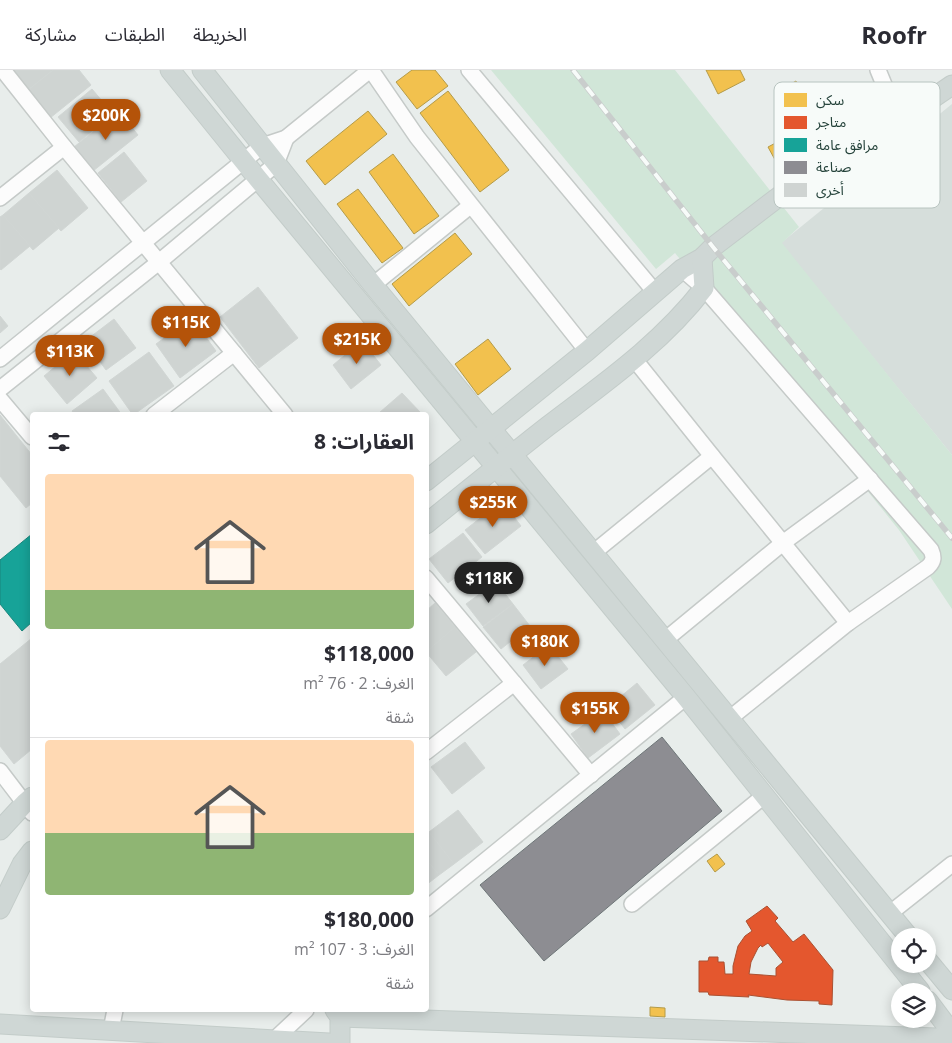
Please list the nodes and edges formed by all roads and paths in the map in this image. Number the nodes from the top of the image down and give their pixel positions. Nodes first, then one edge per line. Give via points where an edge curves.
1 (3, 70) edge
2 (170, 70) edge
3 (202, 70) edge
4 (370, 70) edge
5 (469, 70) edge
6 (878, 70) edge
7 (883, 82) edge
8 (952, 85) edge
9 (940, 93) edge
10 (286, 138) junction
11 (262, 146) junction
12 (64, 147) junction
13 (244, 162) junction
14 (276, 164) junction
15 (259, 180) junction
16 (0, 198) edge
17 (774, 200) edge
18 (470, 206) junction
19 (144, 243) junction
20 (702, 258) junction
21 (158, 262) junction
22 (682, 269) junction
23 (373, 285) junction
24 (704, 288) junction
25 (655, 292) junction
26 (587, 351) junction
27 (234, 353) junction
28 (0, 359) edge
29 (635, 360) junction
30 (0, 389) edge
31 (0, 399) edge
32 (158, 412) edge
33 (283, 412) edge
34 (491, 429) junction
35 (30, 435) edge
36 (476, 441) junction
37 (512, 454) junction
38 (712, 456) junction
39 (497, 466) junction
40 (429, 479) edge
41 (870, 479) junction
42 (429, 522) edge
43 (784, 542) junction
44 (593, 553) junction
45 (429, 582) edge
46 (848, 622) junction
47 (665, 640) junction
48 (514, 683) junction
49 (686, 697) junction
50 (729, 719) junction
51 (429, 745) edge
52 (0, 771) edge
53 (591, 775) junction
54 (765, 795) junction
55 (30, 804) edge
56 (0, 830) edge
57 (30, 854) edge
58 (952, 864) edge
59 (632, 904) dead end
60 (429, 907) edge
61 (0, 909) edge
62 (889, 914) junction
63 (901, 928) edge
64 (936, 970) edge
65 (914, 983) edge
66 (951, 988) edge
67 (115, 1012) edge
68 (304, 1012) edge
69 (936, 1012) edge
70 (337, 1014) edge
71 (0, 1024) edge
72 (111, 1030) junction
73 (952, 1035) edge
74 (274, 1040) junction
75 (329, 1043) edge
76 (340, 1043) edge

1 - 12 street
2 - 13 main road
3 - 11 main road
4 - 10 street
4 - 18 street
5 - 25 street
6 - 7 street
8 - 9 main road
10 - 11 street
10 - 14 street
11 - 13 street
11 - 14 main road
12 - 16 street
12 - 19 street
13 - 15 main road
13 - 19 street
14 - 15 street
14 - 23 main road
15 - 21 street
15 - 36 main road
17 - 20 main road
18 - 23 street
18 - 26 street
19 - 21 street
19 - 28 street
20 - 22 main road
20 - 24 main road
21 - 27 street
21 - 30 street
22 - 24 street
22 - 25 main road
23 - 34 main road
24 - 29 main road via 686,311
24 - 41 street
25 - 26 main road
26 - 34 main road
27 - 32 street
27 - 33 street
29 - 37 main road
29 - 38 street
31 - 35 street
34 - 36 main road
34 - 37 main road
36 - 39 main road
36 - 40 main road
37 - 39 main road
37 - 44 main road
38 - 43 street
38 - 44 street
39 - 42 main road
39 - 49 main road
41 - 43 street
41 - 46 street via 934,556 928,567
43 - 46 street
43 - 47 street
44 - 47 main road
45 - 48 street
46 - 50 street
47 - 50 main road
48 - 51 street
48 - 53 street
49 - 53 street
49 - 54 main road
50 - 62 main road
52 - 55 street
53 - 60 street
54 - 59 street
54 - 65 main road
55 - 56 main road
57 - 61 main road
58 - 62 street
62 - 63 main road
64 - 66 main road
67 - 72 street
68 - 74 street
69 - 73 main road
70 - 73 main road via 937,1038
70 - 76 main road
71 - 72 main road
72 - 74 main road
74 - 75 main road

